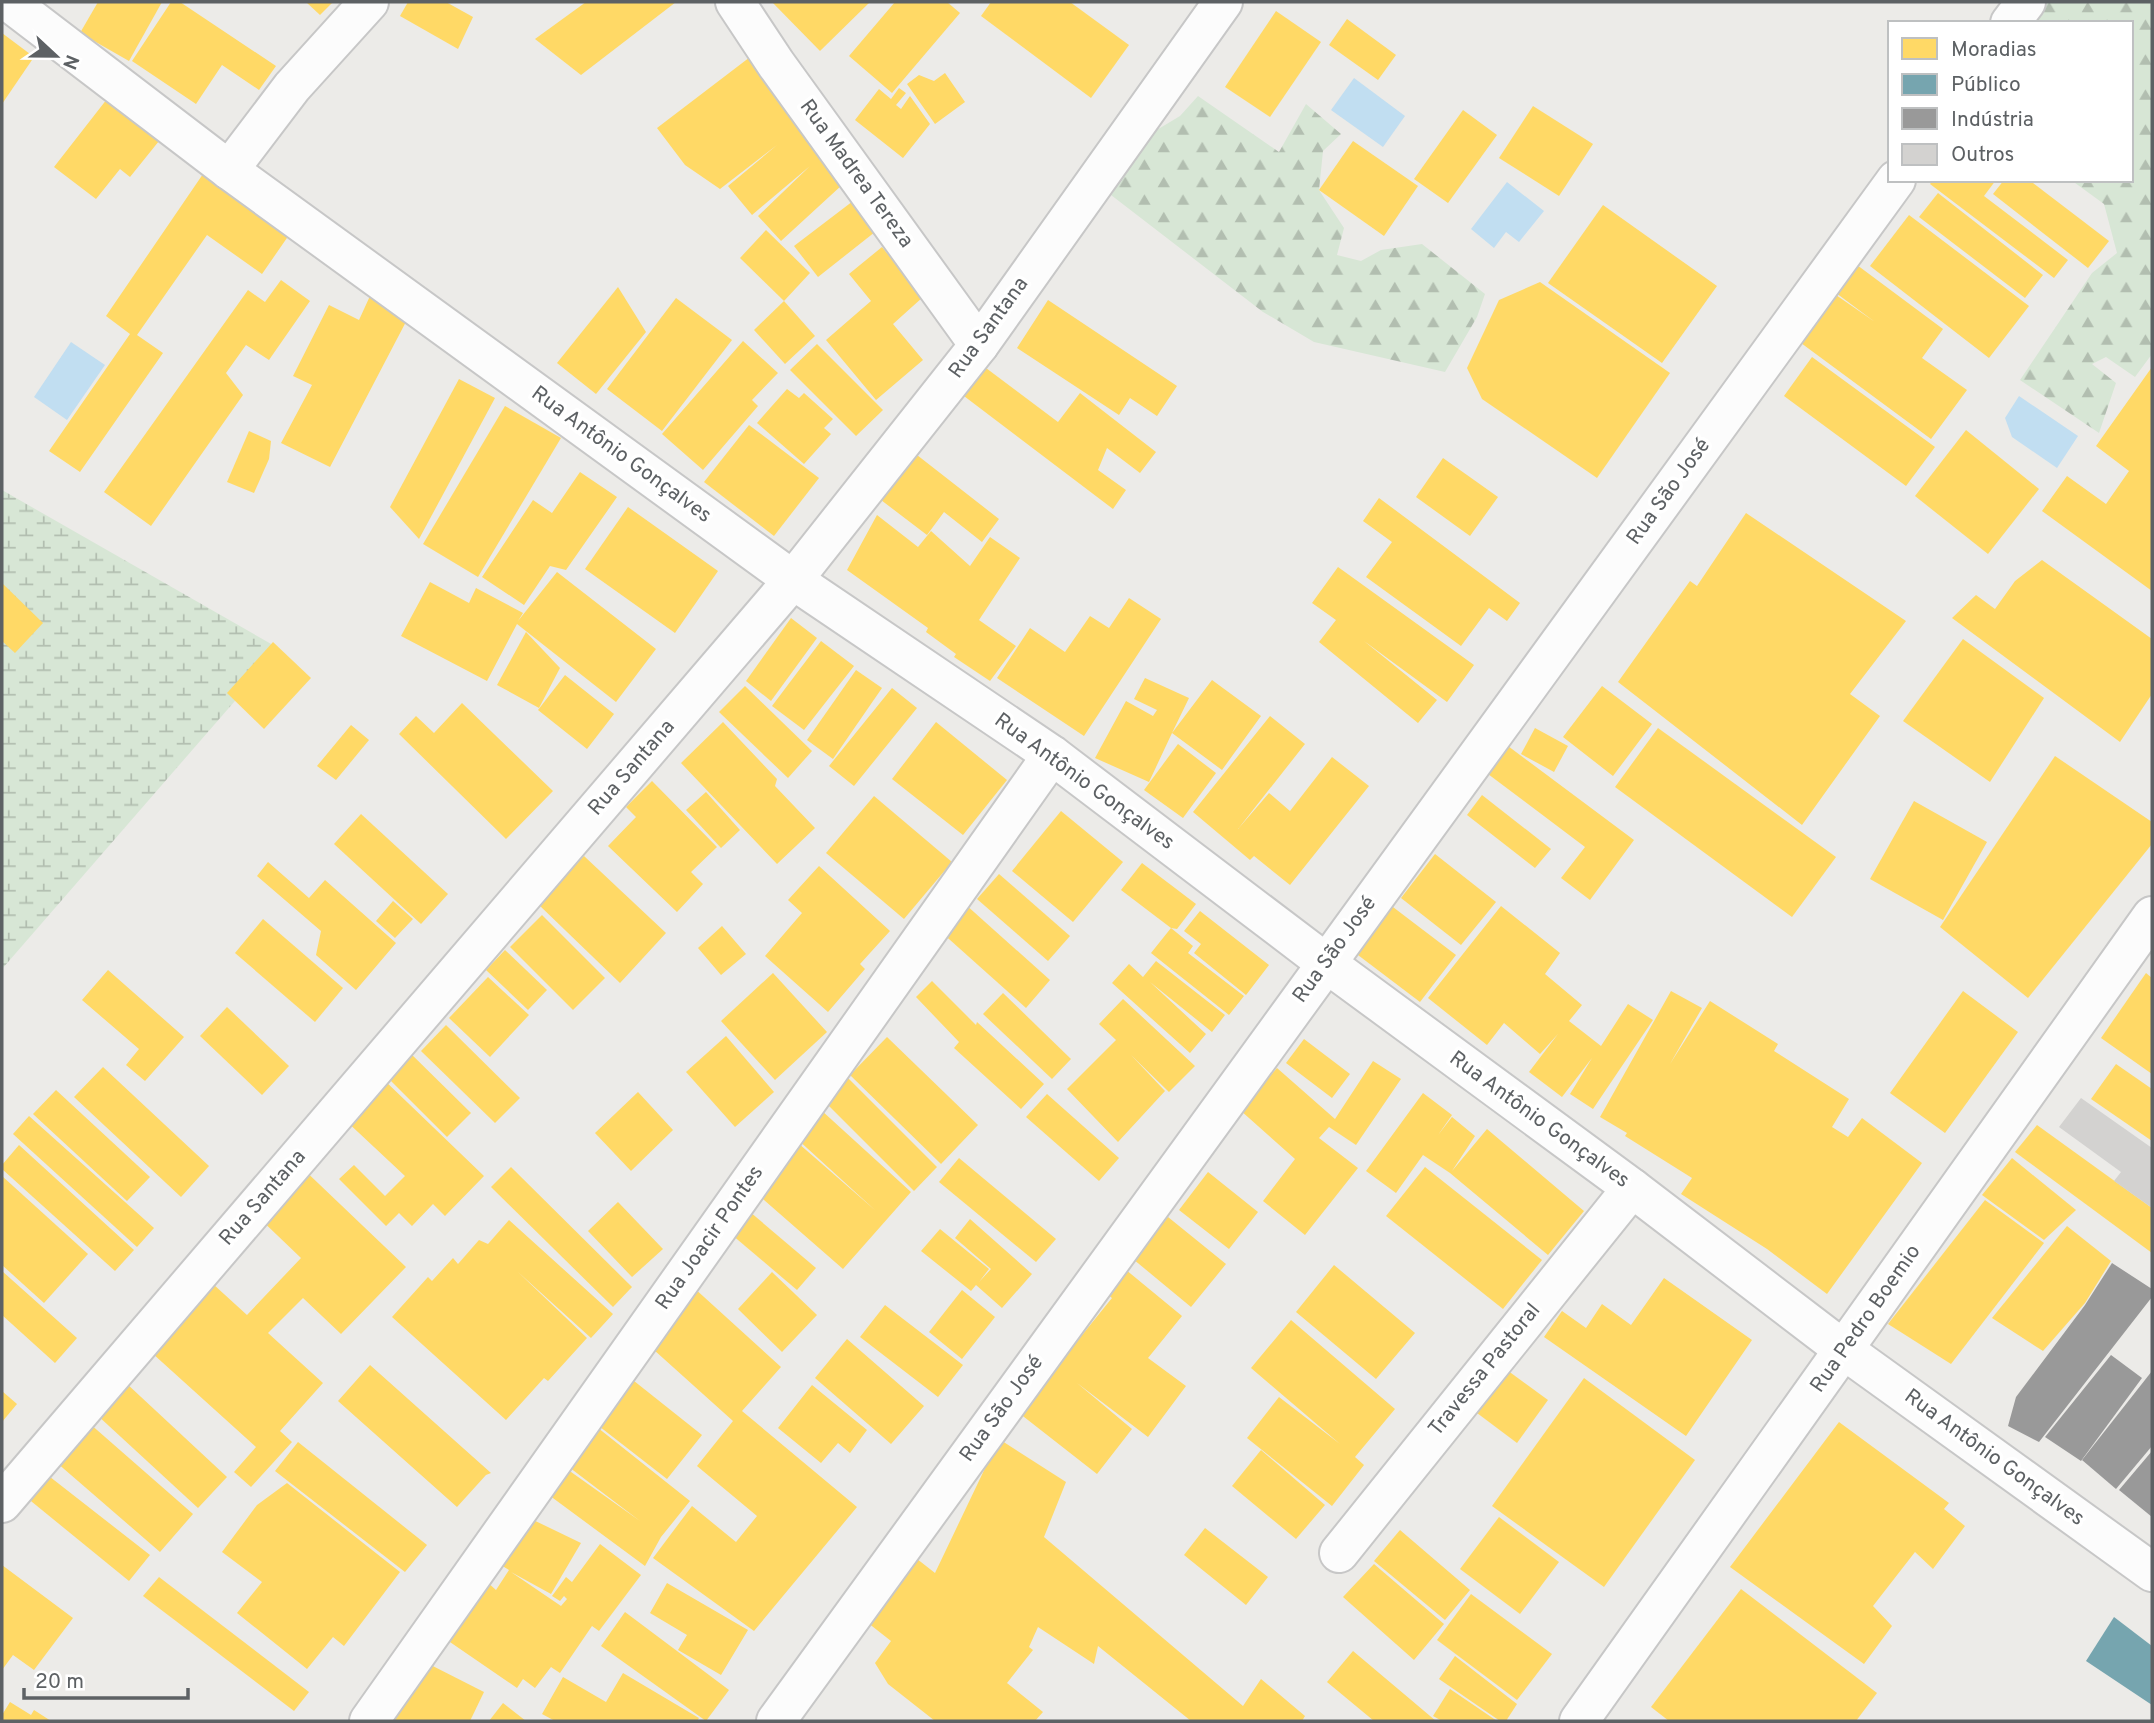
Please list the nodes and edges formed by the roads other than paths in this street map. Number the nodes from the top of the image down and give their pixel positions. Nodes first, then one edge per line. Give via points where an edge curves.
1 (9, 2) edge
2 (369, 2) edge
3 (734, 2) edge
4 (1223, 2) edge
5 (2026, 2) edge
6 (2012, 21) edge
7 (229, 170) junction
8 (1895, 182) edge
9 (979, 345) junction
10 (793, 580) junction
11 (1052, 755) junction
12 (2152, 916) edge
13 (1326, 963) junction
14 (1632, 1188) junction
15 (1844, 1350) junction
16 (2, 1503) edge
17 (1339, 1553) dead end
18 (2152, 1572) edge
19 (369, 1721) edge
20 (776, 1721) edge
21 (1579, 1721) edge

1 - 7 street, Rua Antônio Gonçalves
2 - 7 street via 292,87
3 - 9 street, Rua Madrea Tereza
4 - 9 street, Rua Santana
5 - 6 street
7 - 10 street, Rua Antônio Gonçalves
8 - 13 street, Rua São José
9 - 10 street, Rua Santana
10 - 11 street, Rua Antônio Gonçalves
10 - 16 street, Rua Santana
11 - 13 street, Rua Antônio Gonçalves
11 - 19 street, Rua Joacir Pontes
12 - 15 street, Rua Pedro Boemio
13 - 14 street, Rua Antônio Gonçalves
13 - 20 street, Rua São José
14 - 15 street, Rua Antônio Gonçalves
14 - 17 street, Travessa Pastoral
15 - 18 street, Rua Antônio Gonçalves
15 - 21 street, Rua Pedro Boemio

